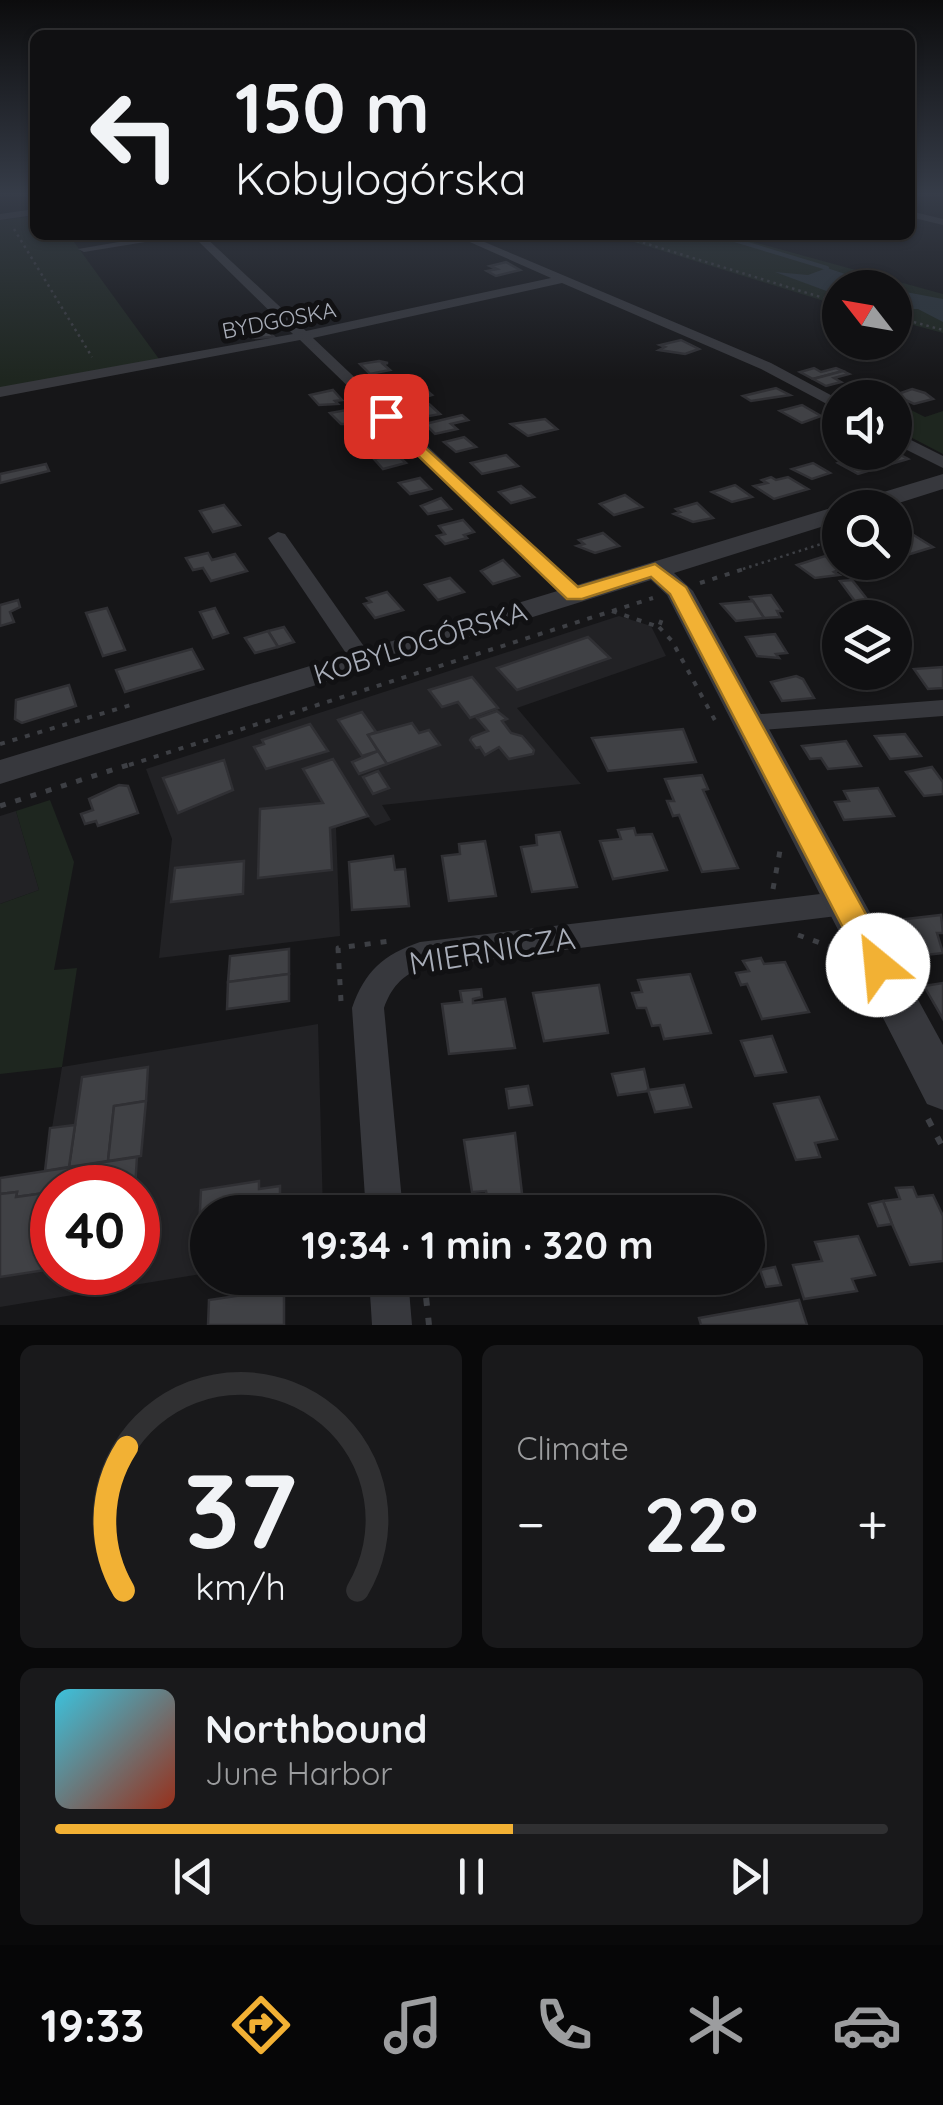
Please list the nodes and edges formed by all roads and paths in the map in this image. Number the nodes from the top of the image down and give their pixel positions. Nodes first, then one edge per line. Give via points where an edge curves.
1 (29, 257) edge
2 (219, 257) edge
3 (511, 257) edge
4 (689, 257) edge
5 (564, 279) junction
6 (822, 297) edge
7 (912, 322) edge
8 (943, 330) edge
9 (301, 336) junction
10 (102, 373) junction
11 (0, 392) edge
12 (822, 396) edge
13 (912, 446) edge
14 (943, 463) edge
15 (943, 481) edge
16 (912, 491) edge
17 (822, 520) edge
18 (278, 538) dead end
19 (822, 543) edge
20 (665, 585) junction
21 (575, 594) junction
22 (612, 611) junction
23 (362, 660) junction
24 (943, 708) edge
25 (749, 723) junction
26 (0, 772) edge
27 (0, 806) edge
28 (845, 903) junction
29 (397, 940) dead end
30 (341, 1004) dead end
31 (943, 1089) edge
32 (383, 1195) edge
33 (390, 1295) edge
34 (426, 1295) edge
35 (392, 1325) edge
36 (429, 1325) edge

1 - 10 path
2 - 9 street
3 - 5 street
4 - 6 path
5 - 9 street, BYDGOSKA
5 - 12 street
7 - 8 path
9 - 10 street, BYDGOSKA
9 - 21 street
10 - 11 street, BYDGOSKA
13 - 14 street
15 - 16 street
17 - 20 street, KOBYLOGÓRSKA
18 - 23 street
19 - 20 path
20 - 21 street, KOBYLOGÓRSKA
20 - 22 path
20 - 22 path via 668,600 659,628
20 - 25 street
21 - 23 street, KOBYLOGÓRSKA
22 - 27 path
23 - 26 street, KOBYLOGÓRSKA
24 - 25 street
25 - 28 street
28 - 31 street
28 - 32 street, MIERNICZA via 420,956 389,969 368,1008
29 - 30 path via 338,948
33 - 35 street
34 - 36 path

